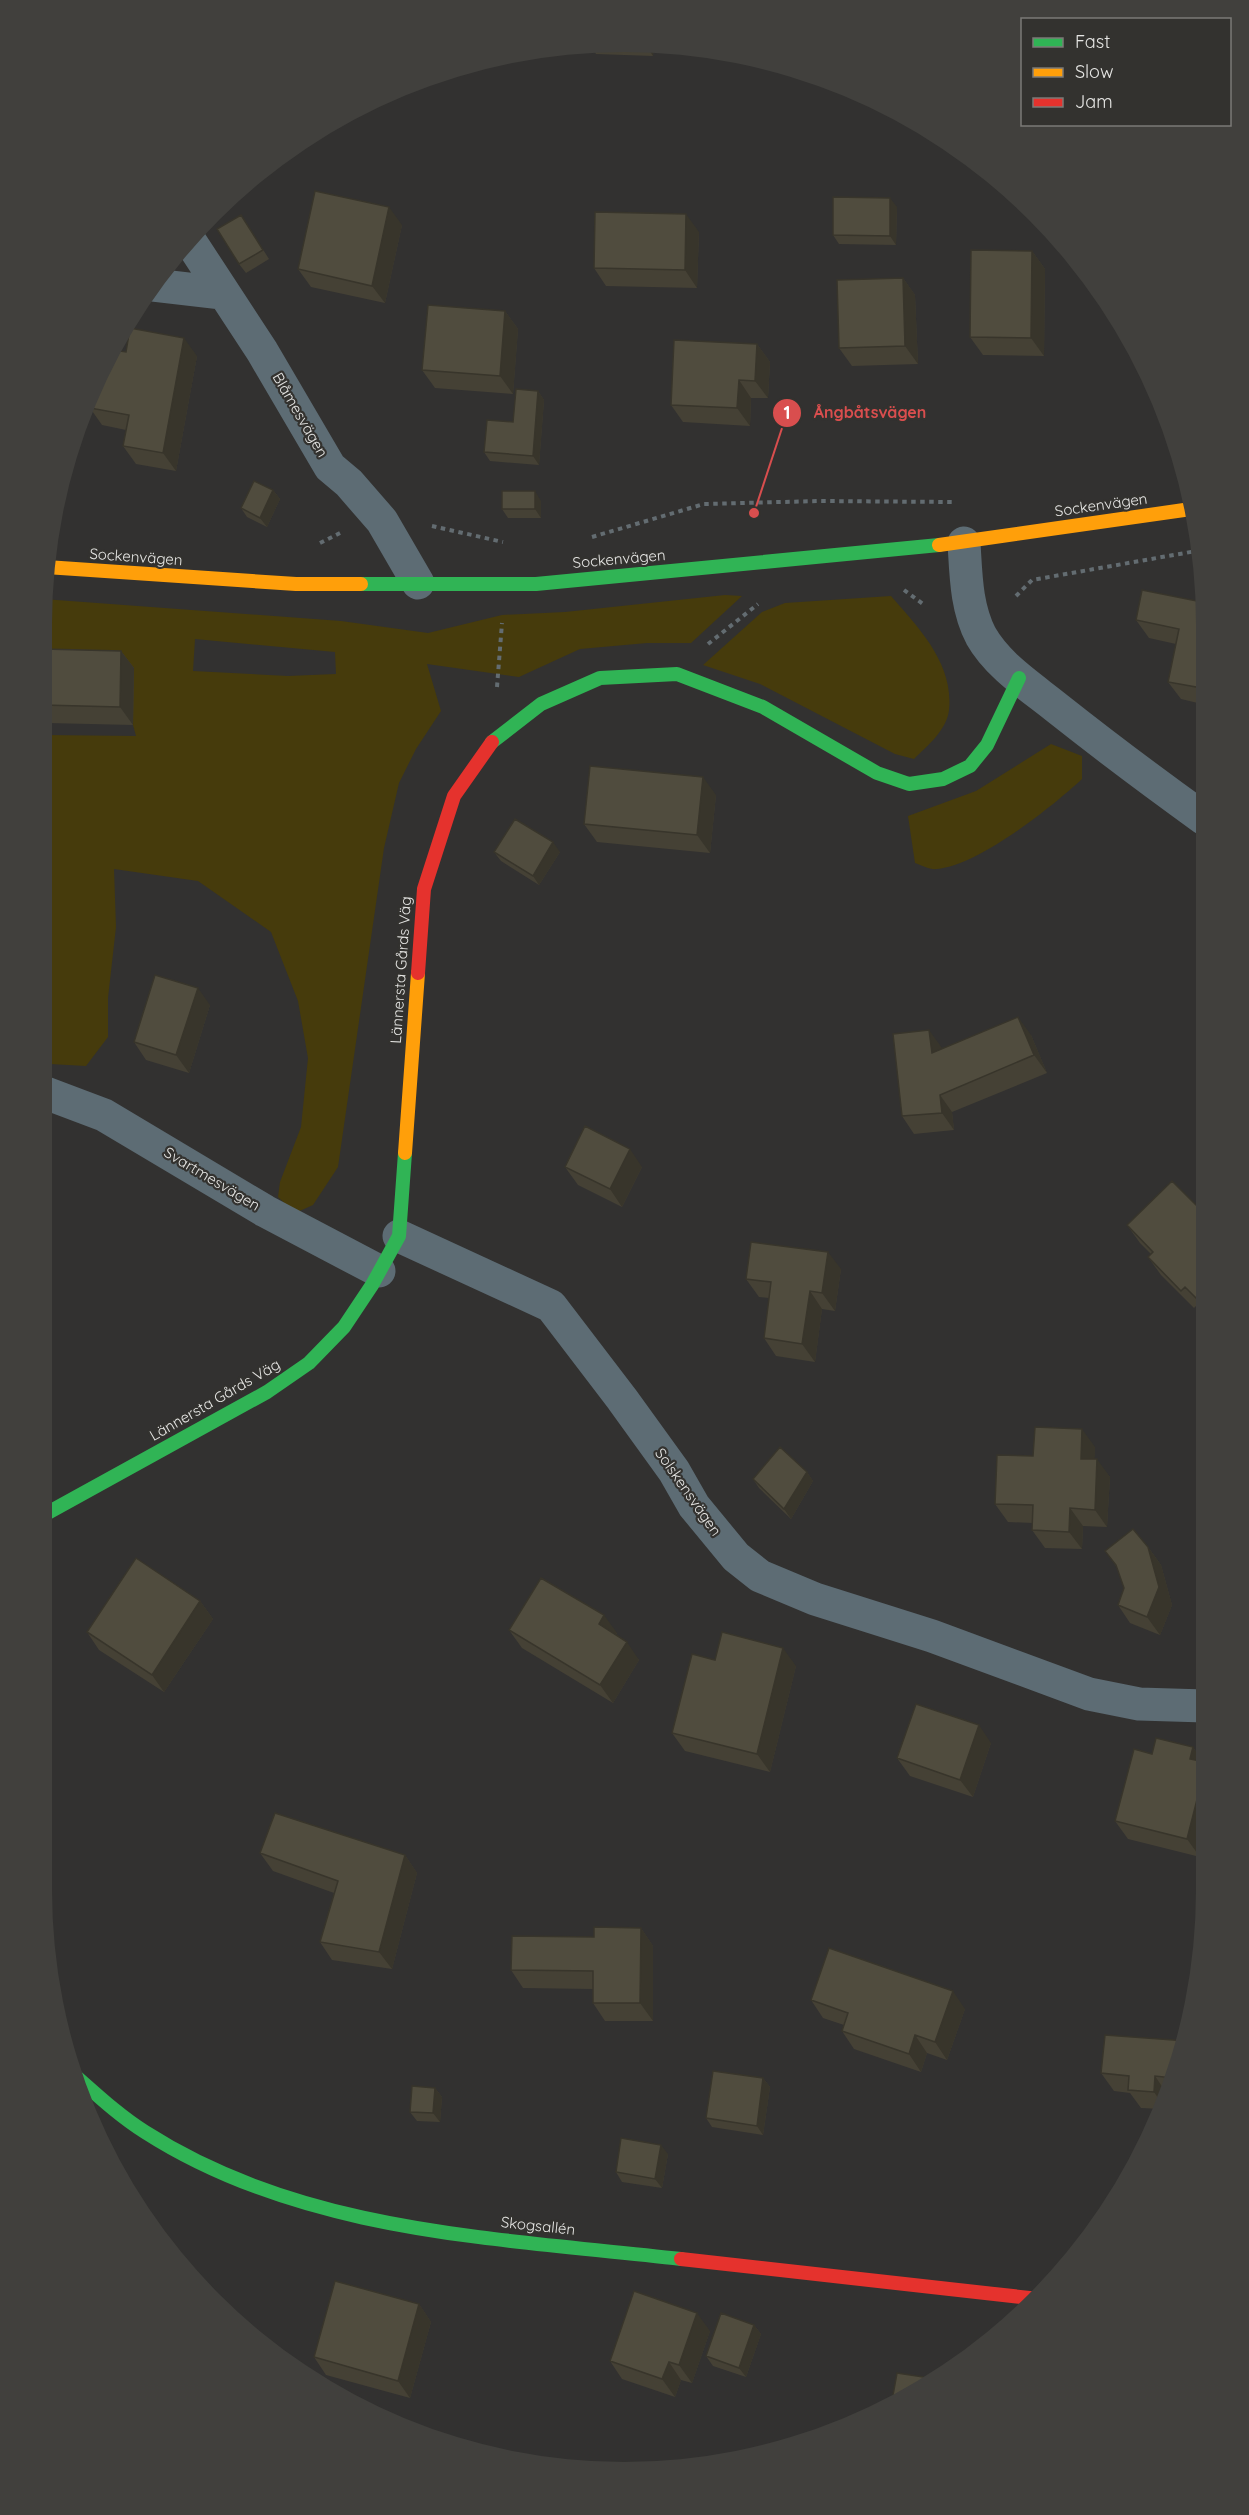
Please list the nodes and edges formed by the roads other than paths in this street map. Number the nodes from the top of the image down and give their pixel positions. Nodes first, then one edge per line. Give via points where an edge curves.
1 (194, 247) edge
2 (164, 286) edge
3 (222, 293) junction
4 (1185, 510) edge
5 (963, 543) junction
6 (56, 568) edge
7 (418, 583) junction
8 (1019, 678) junction
9 (1196, 813) edge
10 (52, 1095) edge
11 (399, 1236) junction
12 (379, 1271) junction
13 (52, 1510) edge
14 (1196, 1706) edge
15 (87, 2086) edge
16 (1026, 2298) edge

1 - 3 street, Blåmesvägen
2 - 3 street
3 - 7 street, Blåmesvägen via 262,351 330,467 382,521
4 - 5 street, Sockenvägen
5 - 7 street, Sockenvägen via 536,584
5 - 8 street via 968,602 982,637
6 - 7 street, Sockenvägen via 296,584
8 - 9 street
8 - 11 street, Lännersta Gårds Väg via 987,745 970,766 943,779 909,784 877,773 763,707 677,675 600,678 541,704 494,740 453,796 424,889
10 - 12 street, Svartmesvägen via 104,1115 265,1211
11 - 12 street, Lännersta Gårds Väg
11 - 14 street, Solskensvägen via 551,1306 674,1471 694,1506 736,1557 760,1576 815,1599 932,1636 1089,1694 1139,1704
12 - 13 street, Lännersta Gårds Väg via 344,1327 309,1363 267,1392
15 - 16 street, Skogsallén via 161,2142 265,2192 335,2212 402,2227

